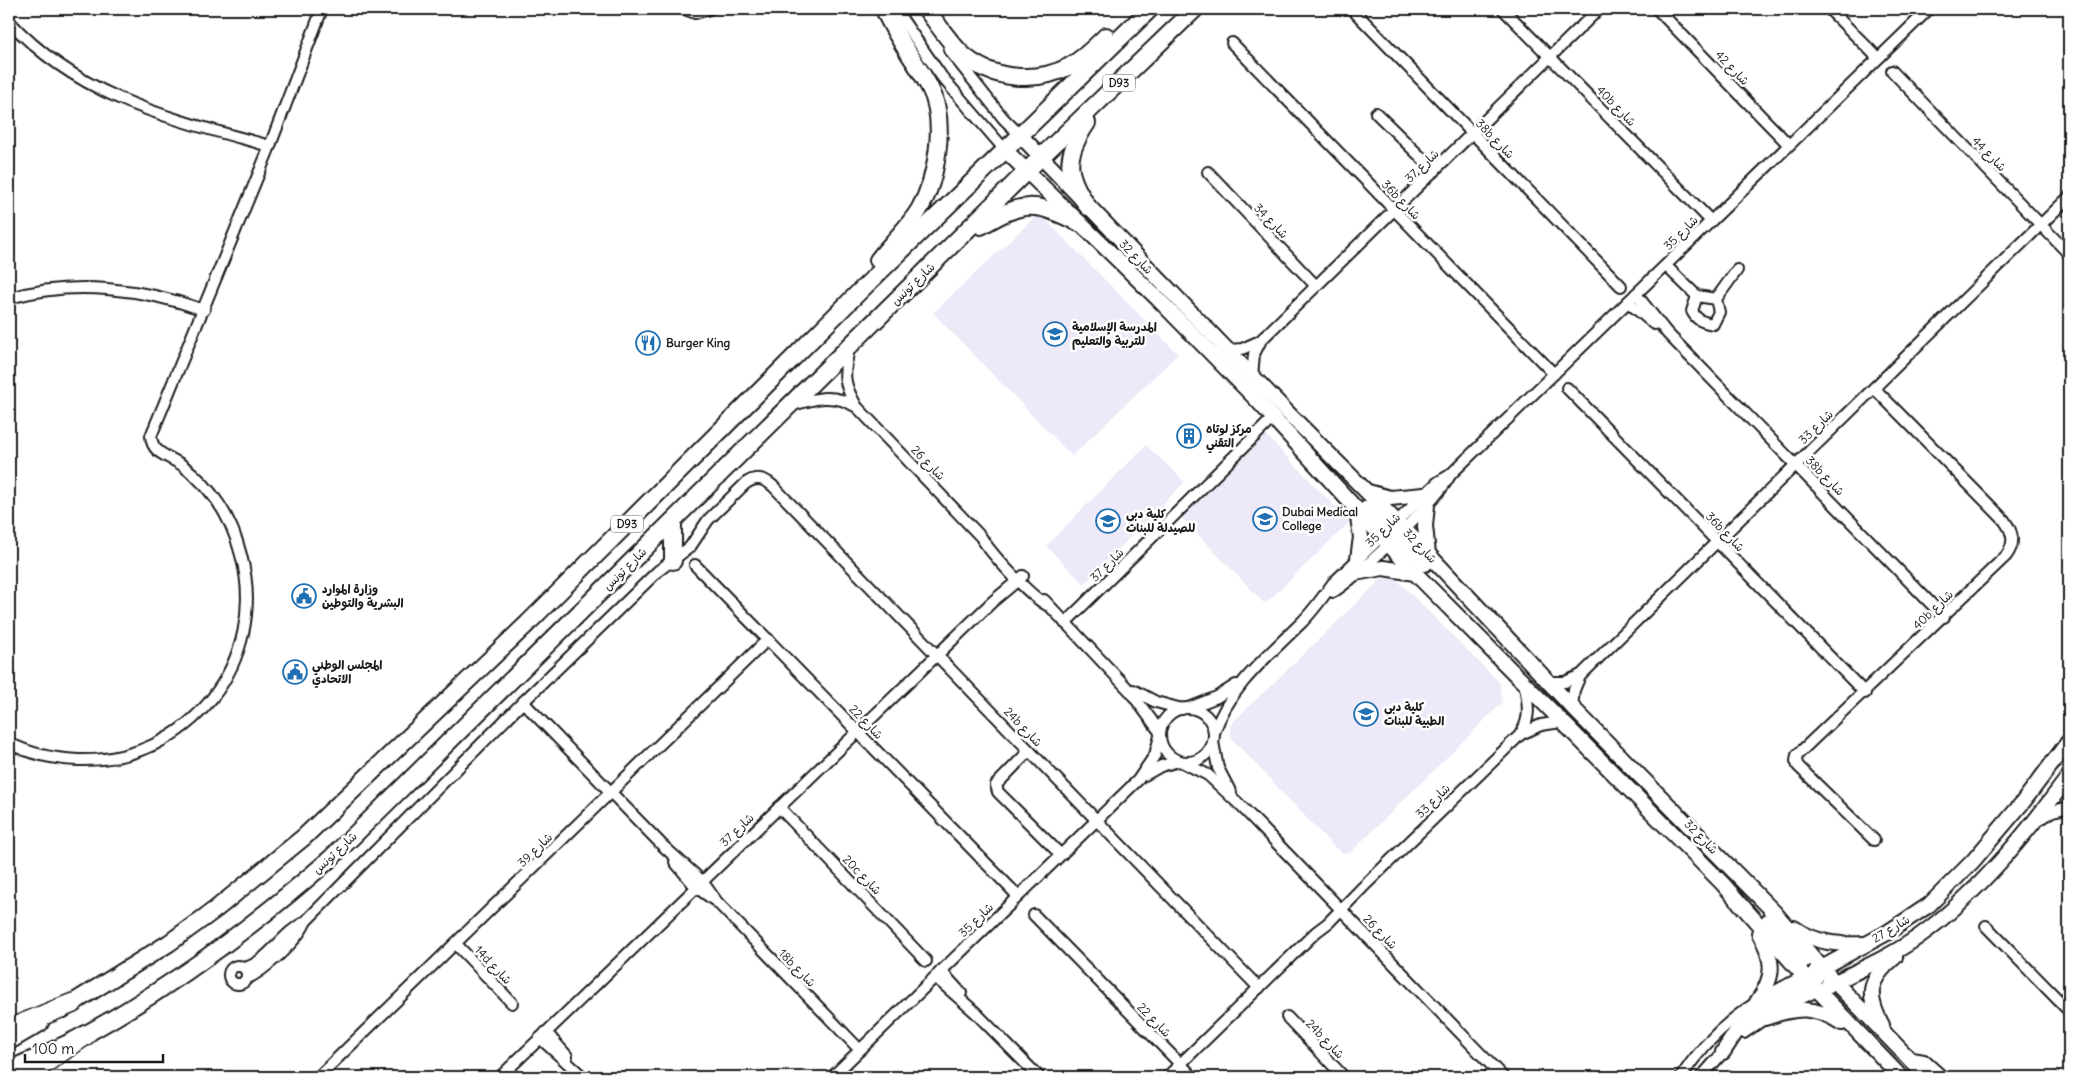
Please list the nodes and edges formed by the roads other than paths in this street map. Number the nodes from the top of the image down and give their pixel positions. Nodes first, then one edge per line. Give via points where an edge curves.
1 (322, 9) edge
2 (685, 9) edge
3 (709, 9) edge
4 (884, 9) edge
5 (895, 9) edge
6 (919, 9) edge
7 (926, 9) edge
8 (1134, 9) edge
9 (1150, 9) edge
10 (1195, 9) edge
11 (1352, 9) edge
12 (1503, 9) edge
13 (1599, 9) edge
14 (1657, 9) edge
15 (1829, 9) edge
16 (1929, 9) edge
17 (9, 21) edge
18 (1232, 43) dead end
19 (1550, 57) junction
20 (1878, 58) junction
21 (1892, 71) dead end
22 (1106, 96) junction
23 (1376, 113) dead end
24 (1472, 134) junction
25 (1020, 135) junction
26 (1789, 145) junction
27 (269, 149) junction
28 (1005, 150) junction
29 (1041, 157) junction
30 (1434, 171) junction
31 (1027, 172) junction
32 (1208, 172) dead end
33 (2069, 197) edge
34 (1088, 207) junction
35 (1394, 211) junction
36 (1710, 222) junction
37 (1079, 223) junction
38 (2040, 225) junction
39 (959, 239) junction
40 (2069, 254) edge
41 (1666, 266) junction
42 (1737, 270) dead end
43 (1316, 286) junction
44 (1621, 286) dead end
45 (858, 293) junction
46 (1697, 296) junction
47 (9, 298) edge
48 (1632, 298) junction
49 (1716, 299) junction
50 (203, 313) junction
51 (1261, 340) junction
52 (850, 346) junction
53 (1228, 350) junction
54 (1554, 374) junction
55 (1252, 376) junction
56 (1567, 388) dead end
57 (1874, 388) junction
58 (789, 406) junction
59 (857, 407) junction
60 (1273, 418) junction
61 (1300, 447) junction
62 (1796, 464) junction
63 (1365, 490) junction
64 (1425, 500) junction
65 (1357, 510) junction
66 (673, 521) junction
67 (1392, 532) junction
68 (1717, 542) junction
69 (690, 547) junction
70 (673, 554) junction
71 (1428, 554) junction
72 (1358, 559) junction
73 (695, 566) dead end
74 (1355, 573) junction
75 (1415, 573) junction
76 (1019, 576) junction
77 (1326, 595) junction
78 (1470, 599) junction
79 (1944, 616) junction
80 (1065, 624) junction
81 (768, 639) junction
82 (937, 655) junction
83 (1581, 675) junction
84 (1243, 680) junction
85 (1122, 682) junction
86 (1548, 682) junction
87 (1526, 686) junction
88 (1864, 693) junction
89 (523, 702) junction
90 (1572, 707) junction
91 (1185, 709) junction
92 (1561, 722) junction
93 (857, 732) junction
94 (1160, 734) junction
95 (1521, 734) junction
96 (1213, 737) junction
97 (2069, 741) edge
98 (9, 743) edge
99 (1029, 751) junction
100 (1180, 762) junction
101 (2069, 776) edge
102 (1138, 780) junction
103 (611, 793) junction
104 (1239, 804) junction
105 (779, 807) junction
106 (2069, 807) edge
107 (1096, 820) junction
108 (2030, 826) junction
109 (1874, 840) dead end
110 (1061, 855) junction
111 (699, 884) junction
112 (1723, 884) junction
113 (1018, 896) junction
114 (1929, 904) junction
115 (1340, 909) junction
116 (1748, 913) junction
117 (1775, 914) junction
118 (1034, 915) dead end
119 (305, 922) junction
120 (1986, 926) dead end
121 (1917, 938) junction
122 (456, 944) junction
123 (1867, 944) junction
124 (926, 961) dead end
125 (244, 968) junction
126 (938, 974) junction
127 (246, 979) junction
128 (1819, 979) junction
129 (1259, 988) junction
130 (1756, 1002) junction
131 (73, 1003) junction
132 (512, 1003) dead end
133 (2069, 1012) edge
134 (1287, 1017) dead end
135 (1765, 1018) junction
136 (9, 1029) edge
137 (1854, 1030) junction
138 (86, 1034) junction
139 (543, 1035) junction
140 (1889, 1038) junction
141 (9, 1041) edge
142 (860, 1050) junction
143 (1723, 1052) junction
144 (1907, 1057) junction
145 (1180, 1064) junction
146 (9, 1070) edge
147 (1497, 1075) edge
148 (582, 1076) edge
149 (25, 1077) edge
150 (318, 1077) edge
151 (500, 1077) edge
152 (832, 1077) edge
153 (1040, 1077) edge
154 (1167, 1077) edge
155 (1193, 1077) edge
156 (1344, 1077) edge
157 (1681, 1077) edge
158 (1701, 1077) edge
159 (1901, 1077) edge
160 (1927, 1077) edge
161 (1943, 1077) edge

1 - 27 street
2 - 3 street via 695,13
4 - 45 main road via 930,89 940,120 940,136 920,208 869,270
5 - 28 street, شارع 32 via 942,77
6 - 25 street, شارع 32 via 975,84
7 - 8 main road via 970,61 990,71 1023,77 1047,74 1070,66
9 - 25 main road, D93
10 - 22 main road, شارع تونس / D93
11 - 24 street, 38b شارع
12 - 19 street, 40b شارع
13 - 19 street, شارع 37
14 - 26 street, شارع 42
15 - 20 street
16 - 20 street, شارع 35
17 - 27 street via 42,53 91,86 146,109
18 - 35 street, 36b شارع
19 - 24 street, شارع 37
19 - 36 street, 40b شارع
20 - 26 street, شارع 35
21 - 38 street, شارع 44
22 - 29 main road, شارع تونس / D93
22 - 34 main road via 1070,153 1072,181
23 - 30 street
24 - 30 street, شارع 37
24 - 44 street, 38b شارع
25 - 28 main road, D93
25 - 29 street, شارع 32
26 - 36 street, شارع 35
27 - 50 street
28 - 31 street, شارع 32
28 - 45 main road, D93
29 - 31 main road, شارع تونس / D93
29 - 34 street, شارع 32
30 - 35 street, شارع 37
31 - 37 street, شارع 32
31 - 39 main road, شارع تونس / D93
32 - 43 street, شارع 34
33 - 38 street, شارع 33
34 - 53 street, شارع 32
35 - 43 street, شارع 37
35 - 54 street, 36b شارع
36 - 41 street, شارع 35
37 - 39 main road via 1048,208 1028,206 1006,211
37 - 60 street, شارع 32
38 - 40 street, شارع 44
38 - 57 street, شارع 33
39 - 52 main road, شارع تونس / D93
41 - 46 street
41 - 48 street, شارع 35
42 - 49 street
43 - 51 street, شارع 37
45 - 131 main road, D93 via 535,616 304,837 208,915
46 - 49 street
46 - 49 street via 1692,312 1700,321 1712,324 1719,312
47 - 50 street via 84,288 128,291 168,300
48 - 54 street, شارع 35
48 - 62 street, 38b شارع
50 - 98 street via 151,432 151,441 159,453 170,457 194,476 215,498 231,525 242,556 247,616 242,641 229,673 208,704 189,723 160,741 125,755 106,759 67,759 31,752
51 - 53 street, شارع 37 via 1242,349
51 - 55 street, شارع 37 via 1254,354
52 - 58 main road, شارع تونس / D93
52 - 59 street, شارع 26 via 844,374
53 - 55 street, شارع 32
54 - 64 street, شارع 35 via 1450,475 1444,487
55 - 63 street, شارع 32
56 - 68 street, 36b شارع
57 - 62 street, شارع 33
57 - 79 street, 40b شارع via 2012,531 2012,544 2006,556
58 - 59 street, شارع 26 via 828,397
58 - 66 main road, شارع تونس / D93
59 - 76 street, شارع 26 via 981,537 992,544
60 - 61 street, شارع 32
60 - 80 street, شارع 37
61 - 65 street, شارع 32
61 - 67 street via 1316,454
62 - 68 street, شارع 33
62 - 79 street, 38b شارع
63 - 64 street via 1380,497
63 - 67 street, شارع 32
64 - 67 street, شارع 35
64 - 71 street
65 - 67 street, شارع 32
65 - 72 street via 1361,537
66 - 70 main road
66 - 138 main road, شارع تونس / D93 via 337,852 285,898 189,971
67 - 71 street, شارع 32
67 - 72 street, شارع 35
67 - 74 street, شارع 35
67 - 75 street, شارع 32
67 - 78 street via 1454,593
68 - 83 street, شارع 33
68 - 88 street, 36b شارع
69 - 70 street
69 - 70 street
69 - 82 street, 24b شارع via 708,520 745,484 756,479 770,483
70 - 89 street
71 - 78 street, شارع 32
72 - 77 street, شارع 35 via 1333,583
73 - 81 street, شارع 22
74 - 75 street via 1383,568
74 - 77 street, شارع 35
75 - 87 street, شارع 32
76 - 80 street, شارع 26 via 1035,597
76 - 82 street, شارع 37 via 999,590 992,602
77 - 84 street, شارع 35
78 - 86 street, شارع 32
79 - 88 street, 40b شارع
80 - 85 street, شارع 26
81 - 93 street, شارع 22
81 - 103 street, شارع 39
82 - 93 street, شارع 37
82 - 99 street, 24b شارع
83 - 86 street, شارع 33 via 1565,682
83 - 90 street, شارع 33 via 1574,690
84 - 91 street, شارع 35 via 1217,697
84 - 96 street, شارع 35 via 1226,705
85 - 91 street, شارع 26 via 1156,702
85 - 94 street, شارع 26
86 - 90 street, شارع 32
87 - 92 street, شارع 32
87 - 95 street, شارع 33 via 1529,710
88 - 109 street, 40b شارع via 1799,753 1796,761
89 - 103 street, 18b شارع
89 - 119 street
90 - 117 street, شارع 32
91 - 94 street via 1168,717
91 - 96 street via 1195,710 1208,718
92 - 95 street, شارع 33 via 1540,724
92 - 112 street, شارع 32
93 - 105 street, شارع 37
93 - 113 street, شارع 22
94 - 100 street via 1165,752
94 - 102 street, شارع 35 via 1150,764
95 - 115 street, شارع 33 via 1363,887 1354,891
96 - 100 street via 1205,755 1198,760
96 - 104 street, شارع 26 via 1218,768
97 - 114 street, شارع 27 via 1973,861
99 - 107 street, 24b شارع
99 - 110 street via 996,785 998,792
100 - 102 street, شارع 35 via 1153,770
100 - 104 street, شارع 26 via 1208,775
101 - 108 street, شارع 27
102 - 107 street, شارع 35
103 - 111 street, 18b شارع
103 - 122 street, شارع 39
104 - 115 street, شارع 26
105 - 111 street, شارع 37
105 - 124 street, 20c شارع
106 - 108 street via 2053,811
107 - 110 street, شارع 35
107 - 129 street, 24b شارع
108 - 121 street, شارع 27 via 1960,901
110 - 113 street, شارع 35
111 - 139 street, شارع 37
111 - 142 street, 18b شارع
112 - 116 street, شارع 32
112 - 128 street via 1761,914
113 - 126 street, شارع 35
114 - 123 street, شارع 27
114 - 128 street via 1901,935
115 - 129 street, شارع 33 via 1322,922 1316,932
115 - 147 street, شارع 26
116 - 128 street, شارع 32
116 - 130 street via 1768,949 1771,963 1769,981
117 - 123 street via 1810,938 1836,944
117 - 128 street, شارع 32
118 - 145 street, شارع 22
119 - 125 street via 256,963
119 - 127 street via 295,939 262,970
120 - 133 street
121 - 128 street, شارع 27
121 - 140 street via 1883,967 1873,984 1872,1004
122 - 132 street, 14d شارع
122 - 150 street, شارع 39
123 - 128 street, شارع 27
125 - 127 street
125 - 127 street via 232,968 229,978 238,984
126 - 142 street, شارع 35
126 - 153 street
128 - 130 street, شارع 27
128 - 135 street, شارع 27
128 - 137 street, شارع 32
128 - 140 street, شارع 32
128 - 143 street via 1752,1017 1736,1032
128 - 144 street via 1884,1043
129 - 145 street, شارع 33
130 - 157 street, شارع 27 via 1721,1028
131 - 136 highway
131 - 141 main road, D93
134 - 156 street, 24b شارع
135 - 137 street via 1795,1008 1812,1010 1831,1016
135 - 143 street, شارع 27
137 - 159 street, شارع 32
138 - 146 main road, شارع تونس / D93
138 - 149 highway
139 - 148 street
139 - 151 street, شارع 37
140 - 144 street, شارع 32
142 - 152 street, شارع 35
143 - 158 street, شارع 27
144 - 160 street, شارع 32
144 - 161 street via 1924,1060
145 - 154 street, شارع 33
145 - 155 street, شارع 22

